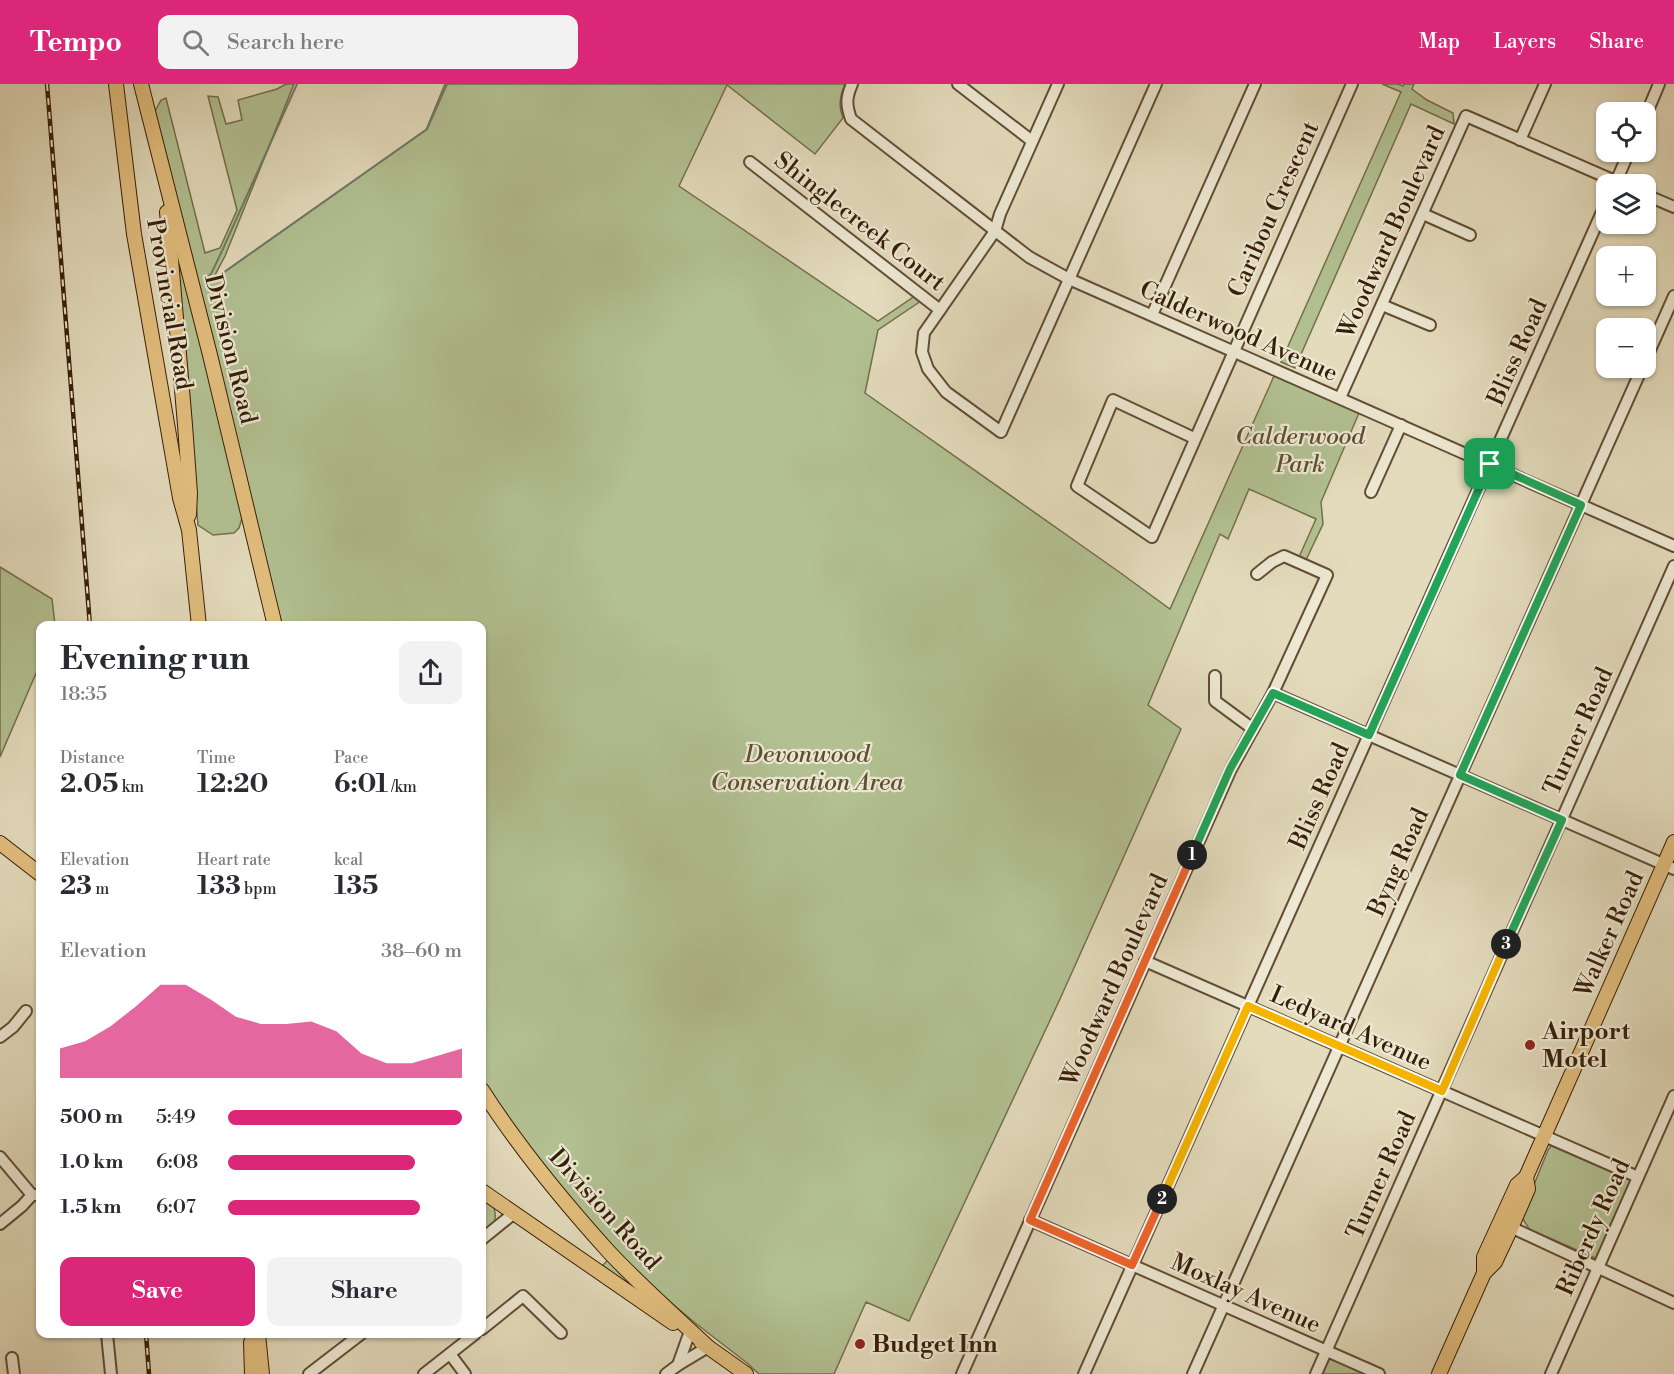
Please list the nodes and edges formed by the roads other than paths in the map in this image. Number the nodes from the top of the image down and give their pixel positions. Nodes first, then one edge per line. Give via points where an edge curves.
1 (116, 84) edge
2 (141, 84) edge
3 (852, 84) edge
4 (958, 84) edge
5 (1058, 84) edge
6 (1156, 84) edge
7 (1255, 84) edge
8 (1352, 84) edge
9 (1545, 84) edge
10 (1659, 84) edge
11 (1651, 102) edge
12 (1520, 140) junction
13 (1032, 141) junction
14 (750, 162) dead end
15 (164, 172) junction
16 (1596, 174) edge
17 (1656, 199) edge
18 (1674, 207) edge
19 (1422, 214) junction
20 (1596, 226) edge
21 (995, 231) junction
22 (1470, 235) dead end
23 (1069, 279) junction
24 (1674, 296) edge
25 (1382, 305) junction
26 (940, 310) junction
27 (1152, 315) junction
28 (1430, 326) dead end
29 (1656, 337) edge
30 (1233, 351) junction
31 (1638, 378) edge
32 (1340, 398) junction
33 (164, 404) junction
34 (185, 426) junction
35 (1401, 426) junction
36 (1194, 438) junction
37 (1490, 464) junction
38 (1371, 492) dead end
39 (1581, 505) junction
40 (189, 530) junction
41 (1674, 546) edge
42 (1674, 566) edge
43 (1257, 574) dead end
44 (198, 621) edge
45 (274, 621) edge
46 (1215, 676) dead end
47 (1273, 693) junction
48 (1253, 729) junction
49 (1369, 735) junction
50 (1460, 775) junction
51 (1562, 820) junction
52 (1674, 842) edge
53 (0, 843) edge
54 (1669, 867) edge
55 (36, 871) edge
56 (1146, 961) junction
57 (1248, 1006) junction
58 (26, 1011) dead end
59 (0, 1037) edge
60 (1340, 1046) junction
61 (1442, 1091) junction
62 (486, 1096) edge
63 (1674, 1096) edge
64 (1544, 1136) junction
65 (0, 1157) edge
66 (1638, 1177) junction
67 (486, 1194) edge
68 (36, 1195) edge
69 (513, 1214) junction
70 (1030, 1220) junction
71 (0, 1224) edge
72 (1506, 1225) junction
73 (486, 1236) edge
74 (1132, 1265) junction
75 (1599, 1267) junction
76 (1674, 1303) edge
77 (1224, 1306) junction
78 (486, 1326) edge
79 (561, 1333) dead end
80 (689, 1334) junction
81 (107, 1338) edge
82 (252, 1338) edge
83 (258, 1338) edge
84 (356, 1338) edge
85 (470, 1338) edge
86 (708, 1347) junction
87 (1326, 1352) junction
88 (450, 1354) junction
89 (12, 1358) dead end
90 (678, 1365) junction
91 (14, 1374) edge
92 (111, 1374) edge
93 (252, 1374) edge
94 (262, 1374) edge
95 (309, 1374) edge
96 (424, 1374) edge
97 (465, 1374) edge
98 (666, 1374) edge
99 (746, 1374) edge
100 (962, 1374) edge
101 (1084, 1374) edge
102 (1193, 1374) edge
103 (1316, 1374) edge
104 (1379, 1374) edge
105 (1439, 1374) edge
106 (1551, 1374) edge

1 - 33 main road, Provincial Road via 134,234
2 - 15 main road, Division Road
3 - 21 street, Calderwood Avenue via 846,97 851,119
4 - 13 street
5 - 13 street
6 - 23 street
7 - 27 street
8 - 30 street, Caribou Crescent
9 - 12 street
10 - 11 street
12 - 16 street
12 - 19 street, Woodward Boulevard via 1466,116
13 - 21 street
14 - 26 street, Shinglecreek Court
15 - 34 main road, Provincial Road
15 - 45 main road, Division Road
17 - 18 street
19 - 22 street
19 - 25 street, Woodward Boulevard
20 - 37 street, Bliss Road
21 - 23 street, Calderwood Avenue via 1029,257
21 - 26 street
23 - 26 street, Shinglecreek Court via 1001,432 946,392 928,369 922,352 924,333
23 - 27 street, Calderwood Avenue
24 - 29 street
25 - 28 street
25 - 32 street, Woodward Boulevard
27 - 30 street, Calderwood Avenue
30 - 32 street, Calderwood Avenue
30 - 36 street, Caribou Crescent
31 - 39 street, Byng Road
32 - 35 street, Calderwood Avenue
33 - 34 main road via 174,410
33 - 40 main road, Provincial Road
34 - 40 main road, Provincial Road
35 - 37 street, Calderwood Avenue
35 - 38 street
36 - 36 street, Caribou Crescent via 1113,400 1077,486 1152,537
37 - 39 street, Calderwood Avenue
37 - 49 street, Bliss Road
39 - 41 street, Calderwood Avenue
39 - 50 street, Byng Road
40 - 44 main road, Provincial Road
42 - 51 street, Turner Road
43 - 47 street, Woodward Boulevard via 1284,556 1327,575
46 - 48 street via 1215,701
47 - 48 street, Woodward Boulevard
47 - 49 street
48 - 56 street, Woodward Boulevard via 1230,769
49 - 50 street
49 - 57 street, Bliss Road
50 - 51 street
50 - 60 street, Byng Road
51 - 54 street
51 - 61 street, Turner Road
52 - 54 main road, Walker Road
53 - 55 main road
54 - 64 main road, Walker Road
56 - 57 street, Ledyard Avenue
56 - 70 street, Woodward Boulevard
57 - 60 street, Ledyard Avenue
57 - 74 street, Bliss Road
58 - 59 street
60 - 61 street, Ledyard Avenue
60 - 77 street, Byng Road
61 - 64 street, Ledyard Avenue
61 - 87 street, Turner Road
62 - 86 main road, Division Road via 548,1182 609,1252
63 - 66 street, Riberdy Road
64 - 66 street, Ledyard Avenue
64 - 72 main road, Walker Road via 1526,1177 1528,1189
65 - 68 street
66 - 75 street, Riberdy Road
67 - 69 main road
68 - 71 street
69 - 73 street
69 - 80 main road
70 - 74 street, Moxlay Avenue
70 - 100 street, Woodward Boulevard
72 - 75 street
72 - 105 main road, Walker Road via 1496,1262 1484,1273
74 - 77 street, Moxlay Avenue
74 - 101 street, Bliss Road
75 - 76 street
75 - 106 street, Riberdy Road
77 - 87 street, Moxlay Avenue
77 - 102 street, Byng Road
78 - 79 street via 523,1296
80 - 86 main road
80 - 90 street
81 - 92 street
82 - 93 main road
83 - 94 main road
84 - 95 street
85 - 88 street
86 - 90 street
86 - 99 main road
87 - 103 street, Turner Road
87 - 104 street, Moxlay Avenue
88 - 96 street
88 - 97 street
89 - 91 street
90 - 98 street

